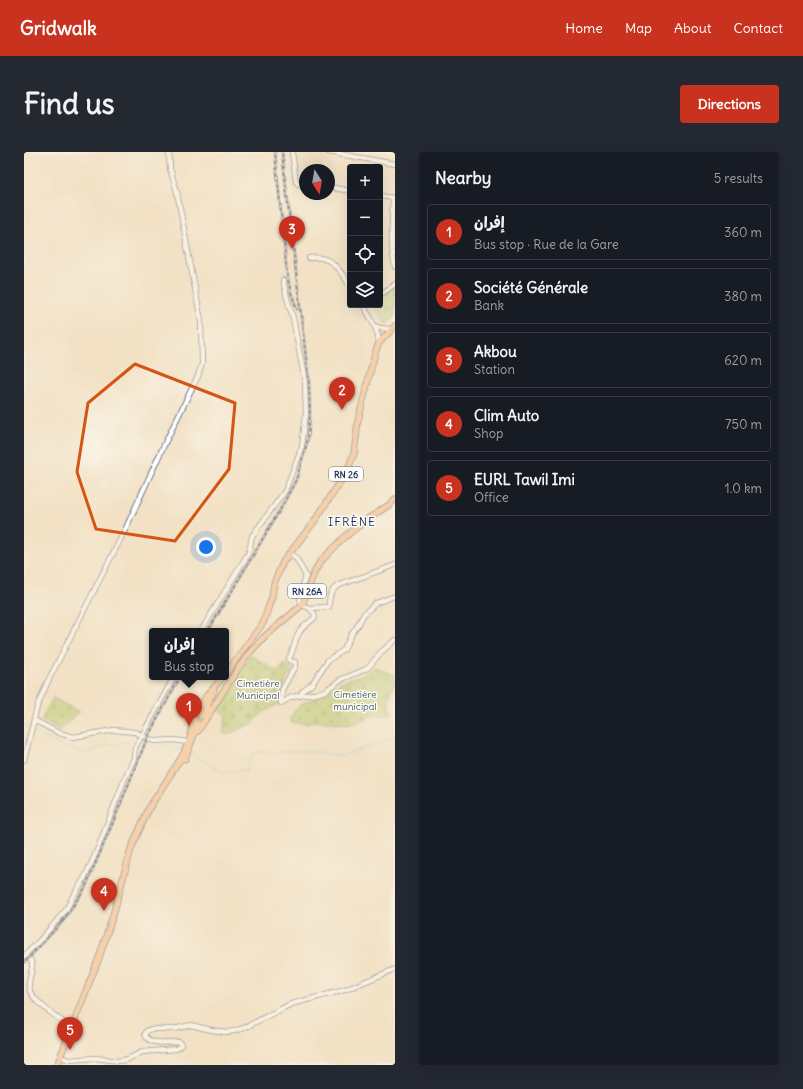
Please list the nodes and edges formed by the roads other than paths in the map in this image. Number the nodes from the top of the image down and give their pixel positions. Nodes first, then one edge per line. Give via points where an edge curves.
1 (168, 152) edge
2 (292, 152) edge
3 (328, 152) edge
4 (395, 164) edge
5 (299, 184) edge
6 (335, 188) edge
7 (347, 190) edge
8 (383, 196) edge
9 (394, 198) edge
10 (309, 258) dead end
11 (395, 267) edge
12 (284, 280) dead end
13 (347, 282) edge
14 (395, 284) edge
15 (383, 293) edge
16 (365, 308) edge
17 (375, 326) junction
18 (393, 328) edge
19 (379, 343) junction
20 (395, 499) edge
21 (290, 553) junction
22 (395, 564) edge
23 (395, 596) edge
24 (302, 605) junction
25 (309, 608) junction
26 (203, 628) edge
27 (395, 640) edge
28 (229, 669) edge
29 (172, 680) edge
30 (221, 680) edge
31 (225, 689) junction
32 (301, 696) junction
33 (208, 715) junction
34 (198, 716) junction
35 (34, 720) junction
36 (200, 725) junction
37 (142, 735) junction
38 (189, 743) junction
39 (24, 760) edge
40 (24, 956) edge
41 (395, 969) edge
42 (74, 1029) junction
43 (64, 1058) junction
44 (57, 1065) edge
45 (61, 1065) edge

1 - 35 street via 201,321 202,364 125,530 48,681 36,708
2 - 5 street via 296,182
3 - 4 street
6 - 7 street
8 - 9 street
9 - 11 street via 392,216
10 - 13 street via 326,259 331,262
12 - 26 street via 305,382 306,414 302,446 285,491 252,536 249,552
14 - 15 street
16 - 17 street
17 - 18 street
17 - 19 street
18 - 19 main road, RN 26
19 - 21 main road, RN 26 via 373,359 350,464 340,484
20 - 24 main road, RN 26A via 345,537 320,562
21 - 24 street via 296,558 306,576 299,601
21 - 28 main road, RN 26 via 278,572 269,610 263,623
22 - 25 street via 337,586 329,597 330,607
23 - 32 street via 376,603 364,614 344,650 328,660
24 - 25 street
24 - 31 main road, RN 26A via 260,642
25 - 32 street via 315,617 296,639 289,658 295,662 295,666 282,690 281,703
27 - 32 street via 364,670 340,680 325,691
29 - 37 street
30 - 34 main road
31 - 33 main road, RN 26A
31 - 34 main road via 208,711
33 - 34 main road
33 - 36 main road, RN 26A
34 - 36 main road
34 - 38 main road
35 - 37 street via 73,737 114,730
35 - 39 street
36 - 38 main road
37 - 38 street via 154,742 174,740
37 - 40 street via 84,879 66,910
38 - 42 main road via 185,756 158,799 139,838 97,976
40 - 42 street via 32,962 29,988 34,998
41 - 43 street via 345,990 291,1004 235,1031 211,1030 191,1025 174,1029 152,1029 145,1034 150,1040 158,1042 179,1042 180,1047 176,1049 142,1052 119,1061
42 - 43 main road
42 - 44 main road
43 - 45 main road

